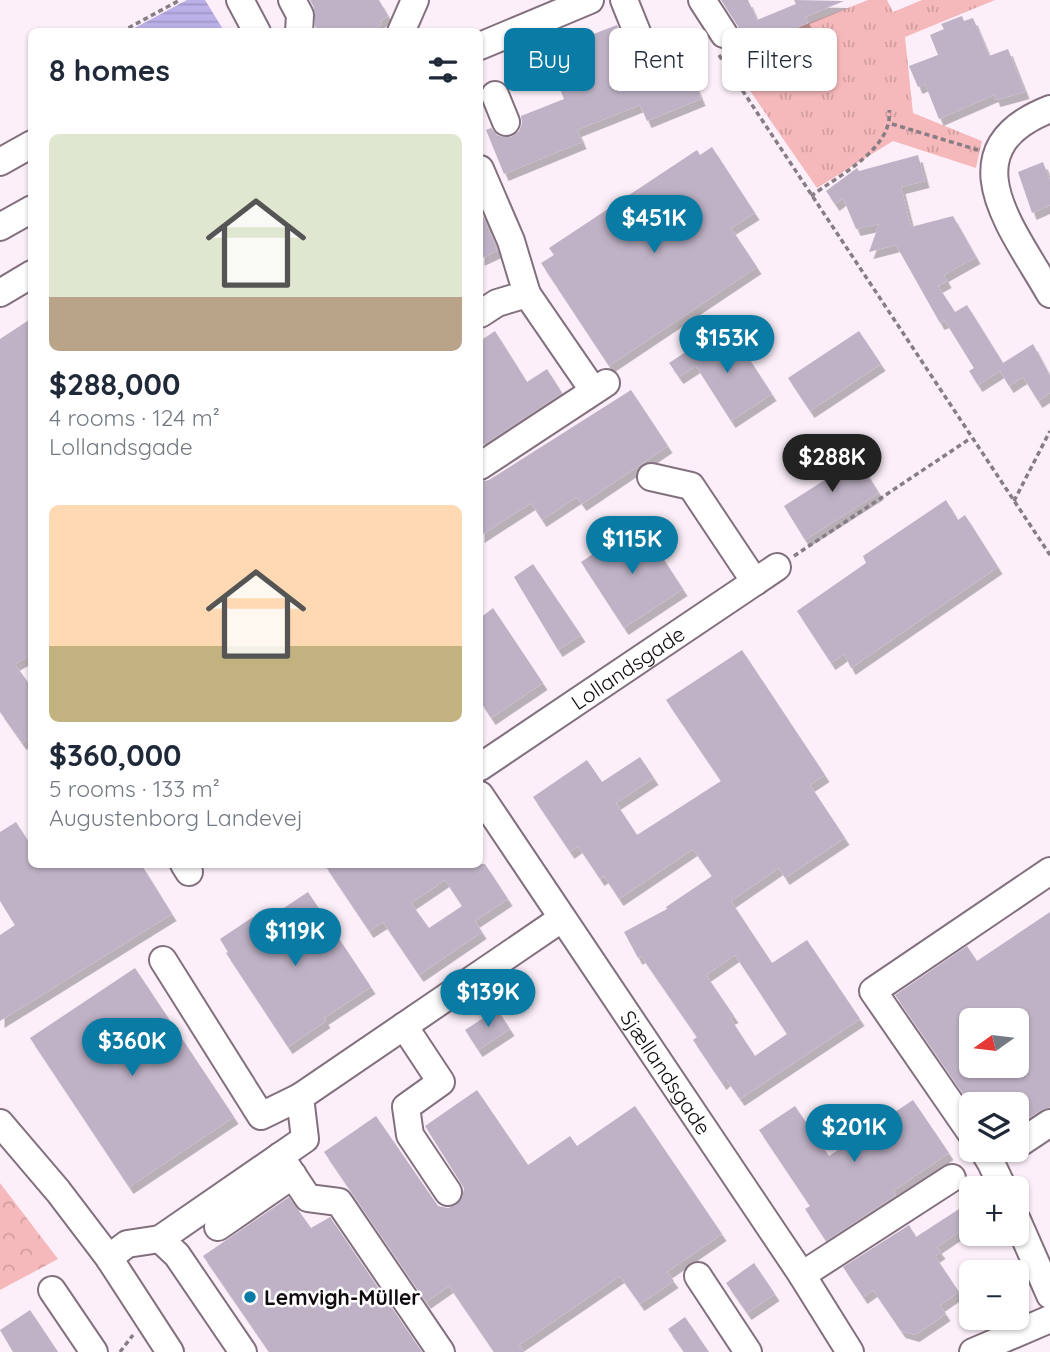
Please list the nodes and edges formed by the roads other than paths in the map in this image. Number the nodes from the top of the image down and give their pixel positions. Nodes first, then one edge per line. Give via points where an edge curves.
1 (240, 0) edge
2 (292, 0) edge
3 (415, 0) edge
4 (590, 0) edge
5 (624, 0) edge
6 (702, 0) edge
7 (255, 28) edge
8 (299, 28) edge
9 (403, 28) edge
10 (635, 28) edge
11 (718, 40) road end
12 (483, 45) edge
13 (495, 95) dead end
14 (1050, 109) edge
15 (506, 122) dead end
16 (28, 146) edge
17 (0, 162) edge
18 (483, 176) edge
19 (28, 211) edge
20 (0, 227) edge
21 (28, 276) edge
22 (2, 286) edge
23 (527, 294) junction
24 (1050, 294) edge
25 (483, 312) edge
26 (483, 464) edge
27 (651, 477) dead end
28 (777, 567) road end
29 (755, 582) junction
30 (483, 765) edge
31 (483, 800) edge
32 (1050, 871) edge
33 (561, 919) junction
34 (163, 960) dead end
35 (404, 1026) junction
36 (300, 1097) junction
37 (959, 1115) edge
38 (1050, 1122) edge
39 (0, 1123) edge
40 (1029, 1137) edge
41 (287, 1166) junction
42 (952, 1178) dead end
43 (448, 1192) dead end
44 (218, 1227) dead end
45 (160, 1239) junction
46 (1028, 1246) edge
47 (108, 1258) junction
48 (802, 1275) junction
49 (698, 1276) dead end
50 (52, 1290) dead end
51 (1050, 1295) edge
52 (1050, 1319) edge
53 (94, 1352) edge
54 (170, 1352) edge
55 (243, 1352) edge
56 (441, 1352) edge
57 (748, 1352) edge
58 (850, 1352) edge
59 (974, 1352) edge

1 - 7 street
2 - 8 street via 300,15
3 - 9 street
4 - 12 street
5 - 10 street
6 - 11 street
13 - 15 street
14 - 24 street via 1010,134 997,155 993,179 1000,206
16 - 17 street
18 - 23 street via 511,241
19 - 20 street
21 - 22 street
23 - 25 street
23 - 26 street via 600,386
27 - 29 street via 691,486
28 - 29 street, Lollandsgade
29 - 30 street, Lollandsgade
31 - 33 street, Sjællandsgade
32 - 37 street via 873,990
33 - 35 street
33 - 48 street, Sjællandsgade
34 - 36 street via 261,1115
35 - 36 street
35 - 43 street via 441,1082 406,1107 410,1135
36 - 41 street via 305,1139
38 - 40 street
39 - 47 street
41 - 44 street
41 - 45 street
41 - 56 street via 308,1198 339,1202
42 - 48 street
45 - 47 street via 127,1244
45 - 55 street via 177,1255
46 - 51 street
47 - 54 street
48 - 58 street, Sjællandsgade
49 - 57 street
50 - 53 street
52 - 59 street

